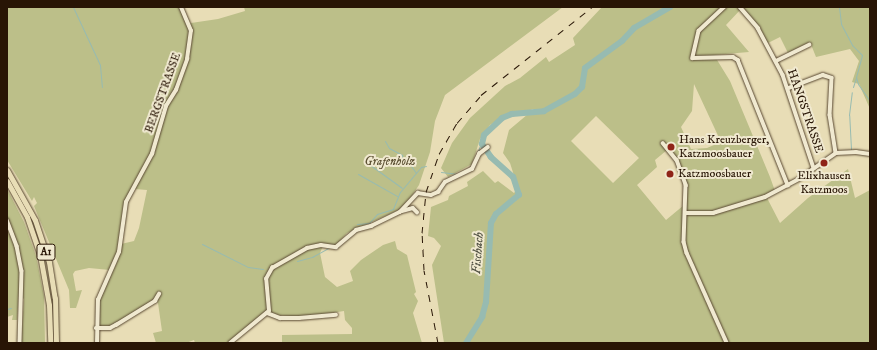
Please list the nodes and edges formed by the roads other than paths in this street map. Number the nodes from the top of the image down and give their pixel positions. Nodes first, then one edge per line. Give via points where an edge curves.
1 (181, 7) edge
2 (725, 7) edge
3 (740, 7) edge
4 (809, 45) dead end
5 (776, 61) junction
6 (789, 88) junction
7 (663, 143) dead end
8 (488, 147) dead end
9 (836, 153) junction
10 (870, 154) edge
11 (814, 168) junction
12 (7, 170) edge
13 (7, 181) edge
14 (788, 186) junction
15 (400, 212) junction
16 (417, 212) dead end
17 (686, 213) junction
18 (7, 220) edge
19 (159, 294) dead end
20 (267, 313) junction
21 (336, 315) dead end
22 (96, 328) junction
23 (20, 343) edge
24 (50, 343) edge
25 (56, 343) edge
26 (97, 343) edge
27 (230, 343) edge
28 (727, 343) edge

1 - 22 street, BERGSTRASSE via 191,31 187,59 166,106 152,154 126,202 119,252 98,300
2 - 14 street via 699,31 693,58 733,57 738,60
3 - 5 street, HANGSTRASSE via 758,28
4 - 5 street, HANGSTRASSE
5 - 6 street, HANGSTRASSE
6 - 9 street via 823,75 832,78 830,115
6 - 11 street, HANGSTRASSE
7 - 17 street via 675,157 684,180
8 - 15 street via 482,150 472,169 445,182 435,193 418,193
9 - 10 street
9 - 11 street
11 - 14 street
12 - 25 highway, A1 via 35,220 49,262 55,298
13 - 24 highway, A1 via 28,221 40,255 48,299
14 - 17 street via 765,197 722,210
15 - 16 street via 413,208
15 - 20 street via 356,230 336,247 321,245 307,248 272,268 266,279 270,304
17 - 28 street via 684,242 687,253
18 - 23 street via 17,246 22,271
19 - 22 street via 155,301 116,325 110,328
20 - 21 street via 280,318
20 - 27 street
22 - 26 street, BERGSTRASSE

